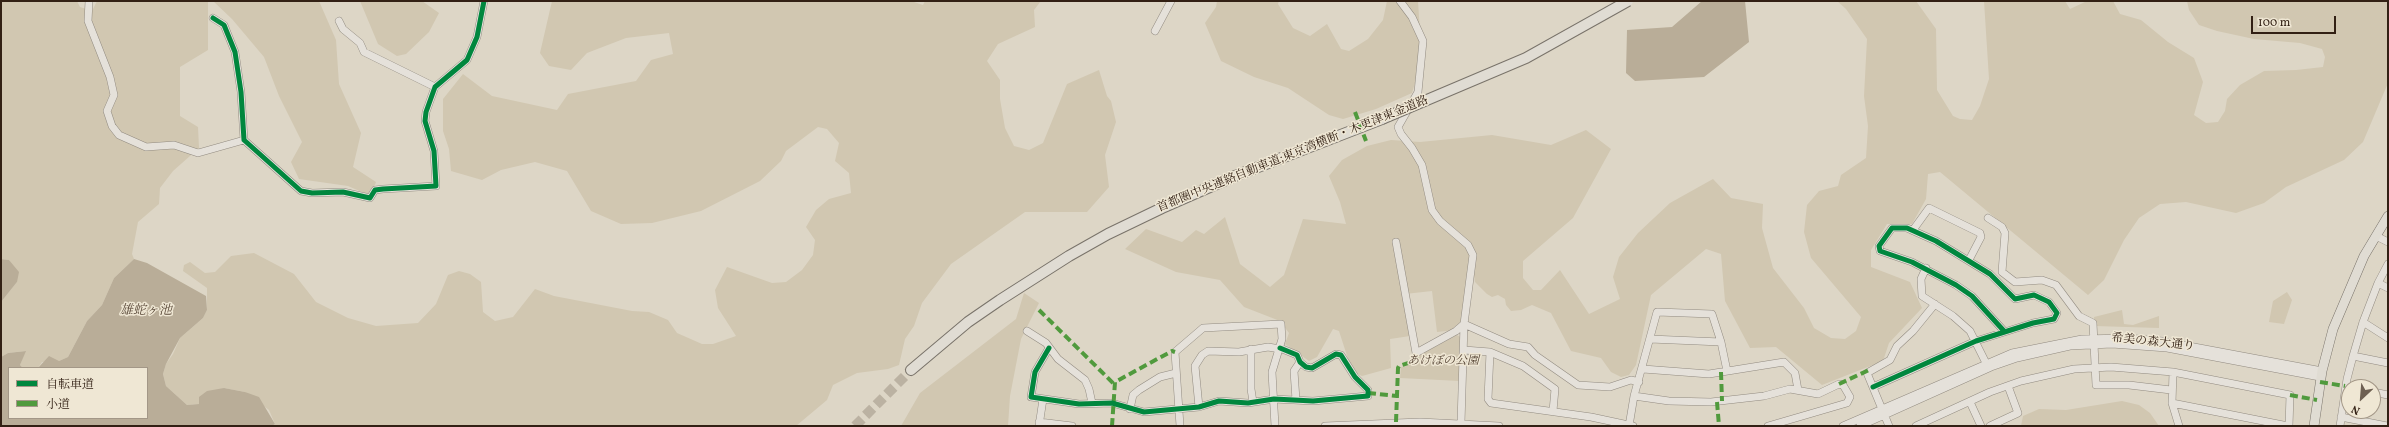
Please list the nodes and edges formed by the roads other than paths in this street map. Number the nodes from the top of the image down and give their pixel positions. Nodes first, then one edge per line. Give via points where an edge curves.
1 (89, 1) edge
2 (484, 1) edge
3 (1171, 1) edge
4 (1400, 1) edge
5 (1628, 1) edge
6 (213, 18) dead end
7 (339, 21) dead end
8 (1155, 31) dead end
9 (436, 87) junction
10 (244, 140) junction
11 (2388, 216) edge
12 (1988, 218) dead end
13 (1913, 230) junction
14 (2376, 236) junction
15 (1396, 242) dead end
16 (2388, 242) edge
17 (1969, 260) junction
18 (2388, 264) edge
19 (1926, 268) junction
20 (2378, 283) junction
21 (2388, 288) edge
22 (1935, 304) junction
23 (2363, 322) junction
24 (1464, 324) junction
25 (1027, 331) dead end
26 (2004, 331) junction
27 (2388, 338) edge
28 (1650, 339) junction
29 (1976, 341) junction
30 (2094, 341) junction
31 (1721, 342) junction
32 (1049, 348) junction
33 (1280, 348) junction
34 (1251, 349) junction
35 (1464, 350) junction
36 (1490, 352) junction
37 (2353, 356) junction
38 (1300, 362) junction
39 (1986, 363) junction
40 (2388, 363) edge
41 (2095, 367) junction
42 (1643, 369) junction
43 (911, 370) tunnel mouth
44 (1727, 371) junction
45 (2174, 372) junction
46 (1176, 373) junction
47 (2321, 374) junction
48 (2349, 379) edge
49 (1639, 382) junction
50 (2008, 386) junction
51 (1873, 387) junction
52 (1798, 390) junction
53 (2171, 390) junction
54 (1634, 396) junction
55 (1043, 398) junction
56 (1274, 399) junction
57 (1296, 400) junction
58 (1253, 402) junction
59 (1970, 402) junction
60 (1092, 403) junction
61 (2172, 403) junction
62 (1199, 407) junction
63 (1130, 408) junction
64 (1178, 408) junction
65 (1553, 411) junction
66 (1883, 412) junction
67 (2341, 417) edge
68 (2351, 419) edge
69 (1461, 423) junction
70 (1039, 424) edge
71 (1781, 425) edge
72 (1072, 426) edge
73 (1180, 426) edge
74 (1275, 426) edge
75 (1324, 426) edge
76 (1499, 426) edge
77 (1630, 426) edge
78 (1768, 426) edge
79 (1842, 426) edge
80 (1860, 426) edge
81 (1889, 426) edge
82 (1916, 426) edge
83 (1981, 426) edge
84 (1990, 426) edge
85 (2179, 426) edge
86 (2288, 426) edge
87 (2314, 426) edge
88 (2340, 426) edge
89 (2387, 426) edge

1 - 10 street via 88,21 112,83 114,95 107,111 112,126 128,140 146,147 174,145 198,153
2 - 9 street via 477,38 467,60
3 - 8 street
4 - 24 street via 1412,17 1424,41 1418,92 1398,127 1422,165 1432,210 1440,221 1468,245 1472,255
5 - 43 highway, 首都圏中央連絡自動車道;東京湾横断・木更津東金道路, bridge via 1526,58 1382,119 1235,176 1108,234 1069,256 968,322
6 - 10 street via 224,25 235,52
7 - 9 street via 343,29 360,43 364,52
9 - 10 street via 430,97 425,121 434,152 436,186 375,190 370,198 343,192 301,191
11 - 14 main road
12 - 30 street via 2002,227 2006,233 2002,272 2015,282 2042,280 2056,285 2079,316 2093,323
13 - 17 street
13 - 17 street via 1929,208 1980,233 1981,237
13 - 19 street via 1892,228 1878,246 1880,251
14 - 16 street
14 - 47 main road via 2343,302
15 - 24 street via 1416,353
17 - 26 street via 1990,274 2015,299 2034,295 2049,302 2057,313 2054,319
18 - 20 street
19 - 22 street via 1921,279 1922,296
19 - 26 street via 1972,296
20 - 21 street
20 - 23 street
22 - 29 street via 1970,331
22 - 51 street via 1913,332 1897,346 1890,360 1867,373
23 - 27 street
23 - 37 street
24 - 35 street
24 - 49 street via 1508,344 1528,347 1535,355 1578,385 1610,387 1631,380
25 - 32 street via 1039,337
26 - 29 street
28 - 31 street
28 - 31 street via 1655,315 1661,310 1712,314
28 - 42 street
29 - 39 street
29 - 51 street
30 - 39 street, 希美の森大通り via 2043,346
30 - 41 street
30 - 47 street, 希美の森大通り via 2140,344 2212,354
30 - 66 street, 希美の森大通り via 2017,358
31 - 44 street
32 - 55 street via 1035,372 1031,397
32 - 60 street via 1085,380
33 - 34 street
33 - 38 street via 1297,355
33 - 46 street via 1281,324 1203,328 1175,352
33 - 56 street via 1272,372
34 - 58 street via 1250,389
34 - 62 street via 1208,351 1202,354 1195,366
35 - 36 street
35 - 69 street
36 - 65 street via 1523,366 1555,389
36 - 65 street via 1488,399 1491,403
37 - 40 street
37 - 48 street
38 - 57 street via 1294,371
38 - 57 street via 1312,368 1336,354 1341,355 1368,393 1365,397
39 - 66 street, 希美の森大通り
41 - 45 street via 2133,367
41 - 50 street via 2050,373
41 - 53 street via 2096,385 2129,385
42 - 44 street via 1709,374
42 - 49 street
44 - 52 street via 1784,362 1795,373
45 - 53 street
45 - 86 street via 2290,395
46 - 63 street via 1160,377 1139,390 1133,395
46 - 64 street
47 - 87 main road
49 - 54 street
50 - 59 street
50 - 84 street via 2018,413
51 - 66 street
52 - 54 street via 1711,402 1669,401
52 - 71 street via 1818,394 1839,384 1843,385 1850,398 1846,404
53 - 61 street
54 - 77 street
55 - 60 street via 1079,404
55 - 70 street
56 - 57 street
56 - 58 street
56 - 74 street
58 - 62 street via 1219,401
59 - 82 street
59 - 83 street
60 - 63 street via 1112,403
61 - 85 street
61 - 86 street
62 - 64 street
63 - 64 street via 1144,412
64 - 73 street
65 - 77 street
66 - 79 street
66 - 80 street
66 - 81 street
67 - 88 street
68 - 89 street
69 - 75 street via 1396,422
69 - 76 street
70 - 72 street
71 - 78 street

